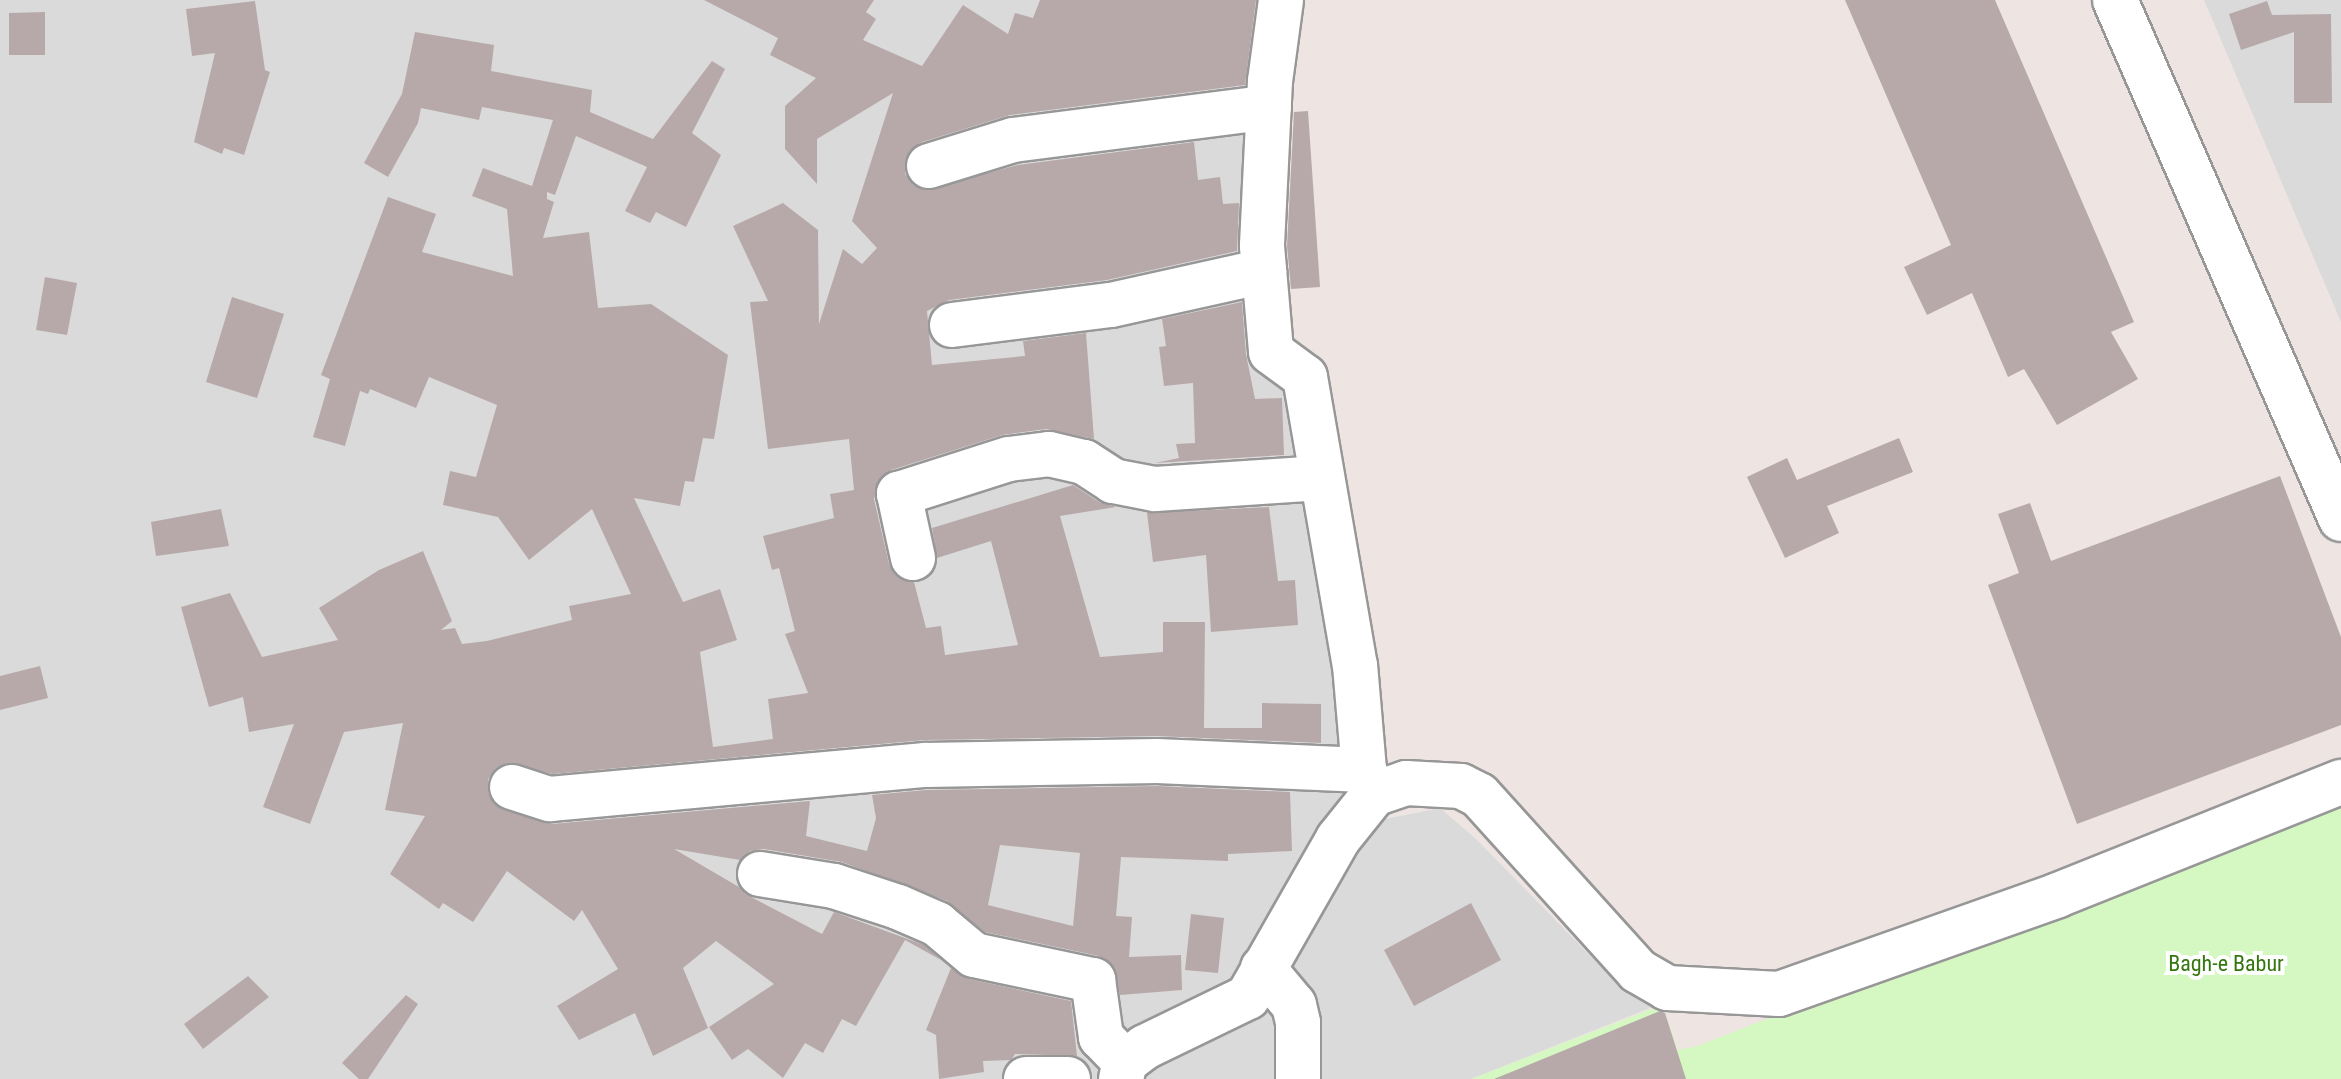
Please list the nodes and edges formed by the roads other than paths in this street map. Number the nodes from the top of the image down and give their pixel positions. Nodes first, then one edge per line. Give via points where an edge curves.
1 (1281, 0) edge
2 (2115, 0) edge
3 (1269, 107) junction
4 (929, 166) dead end
5 (1264, 271) junction
6 (952, 325) dead end
7 (1322, 478) junction
8 (2341, 519) edge
9 (913, 558) dead end
10 (1369, 782) junction
11 (2341, 782) edge
12 (512, 787) dead end
13 (760, 874) dead end
14 (1263, 968) junction
15 (1123, 1070) edge
16 (1026, 1079) edge
17 (1068, 1079) edge
18 (1298, 1079) edge

1 - 3 street
2 - 8 street
3 - 4 street via 1013,140
3 - 5 street
5 - 6 street via 1111,305
5 - 7 street via 1271,352 1305,377
7 - 9 street via 1155,489 1113,481 1084,462 1049,454 1009,459 899,494
7 - 10 street via 1355,665
10 - 11 street via 1461,786 1479,795 1638,971 1667,988 1779,994 2058,895
10 - 12 street via 1157,761 956,764 550,799
10 - 14 street
13 - 15 street via 834,886 898,907 937,924 974,955 1093,980 1101,1037
14 - 15 street via 1248,997 1145,1047
14 - 18 street via 1294,1005
16 - 17 street

